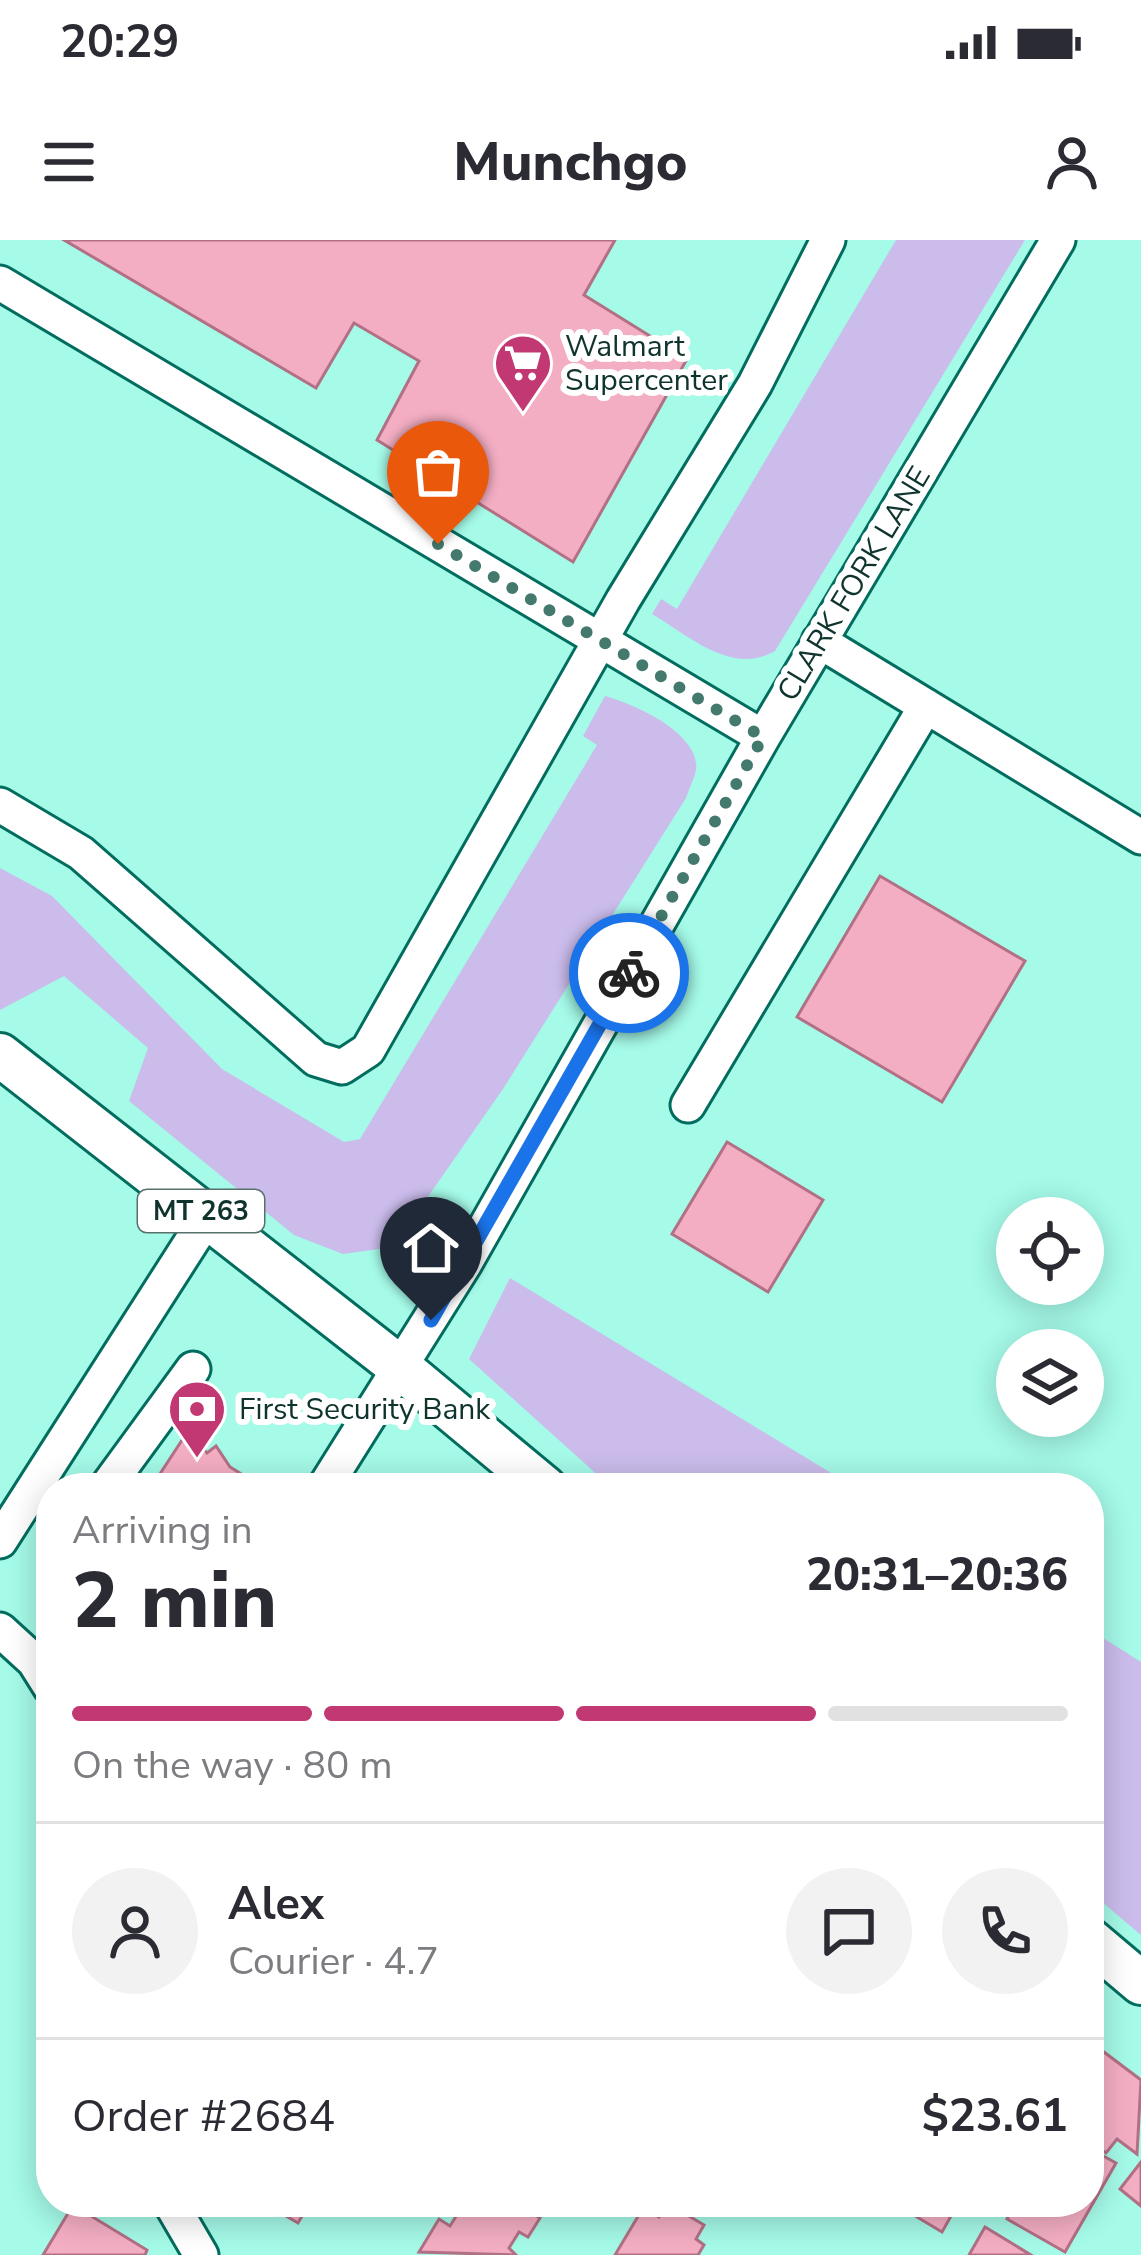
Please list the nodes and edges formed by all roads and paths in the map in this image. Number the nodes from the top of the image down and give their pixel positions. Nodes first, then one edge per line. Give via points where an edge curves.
1 (828, 240) edge
2 (1058, 240) edge
3 (0, 283) edge
4 (600, 640) junction
5 (819, 641) junction
6 (926, 706) junction
7 (763, 737) junction
8 (0, 805) edge
9 (1141, 837) edge
10 (0, 1055) edge
11 (688, 1105) dead end
12 (208, 1216) junction
13 (402, 1369) junction
14 (193, 1370) dead end
15 (221, 1408) dead end
16 (206, 1435) dead end
17 (44, 1473) edge
18 (117, 1473) edge
19 (334, 1473) edge
20 (527, 1473) edge
21 (36, 1485) edge
22 (0, 1541) edge
23 (0, 1630) edge
24 (36, 1664) edge
25 (1104, 1952) edge
26 (1141, 1983) edge
27 (179, 2217) edge
28 (201, 2255) edge

1 - 4 street via 755,384
2 - 5 street, CLARK FORK LANE
3 - 4 street
4 - 7 street
4 - 8 street via 368,1050 342,1066 316,1059 266,1021 81,853
5 - 6 street
5 - 7 street, CLARK FORK LANE
6 - 9 street
6 - 11 street
7 - 13 street, CLARK FORK LANE
10 - 12 main road, MT 263
12 - 13 main road, MT 263
12 - 17 street
13 - 19 street, CLARK FORK LANE
13 - 20 main road, MT 263
14 - 18 street
15 - 16 path
21 - 22 street
23 - 24 street
25 - 26 main road
27 - 28 street

